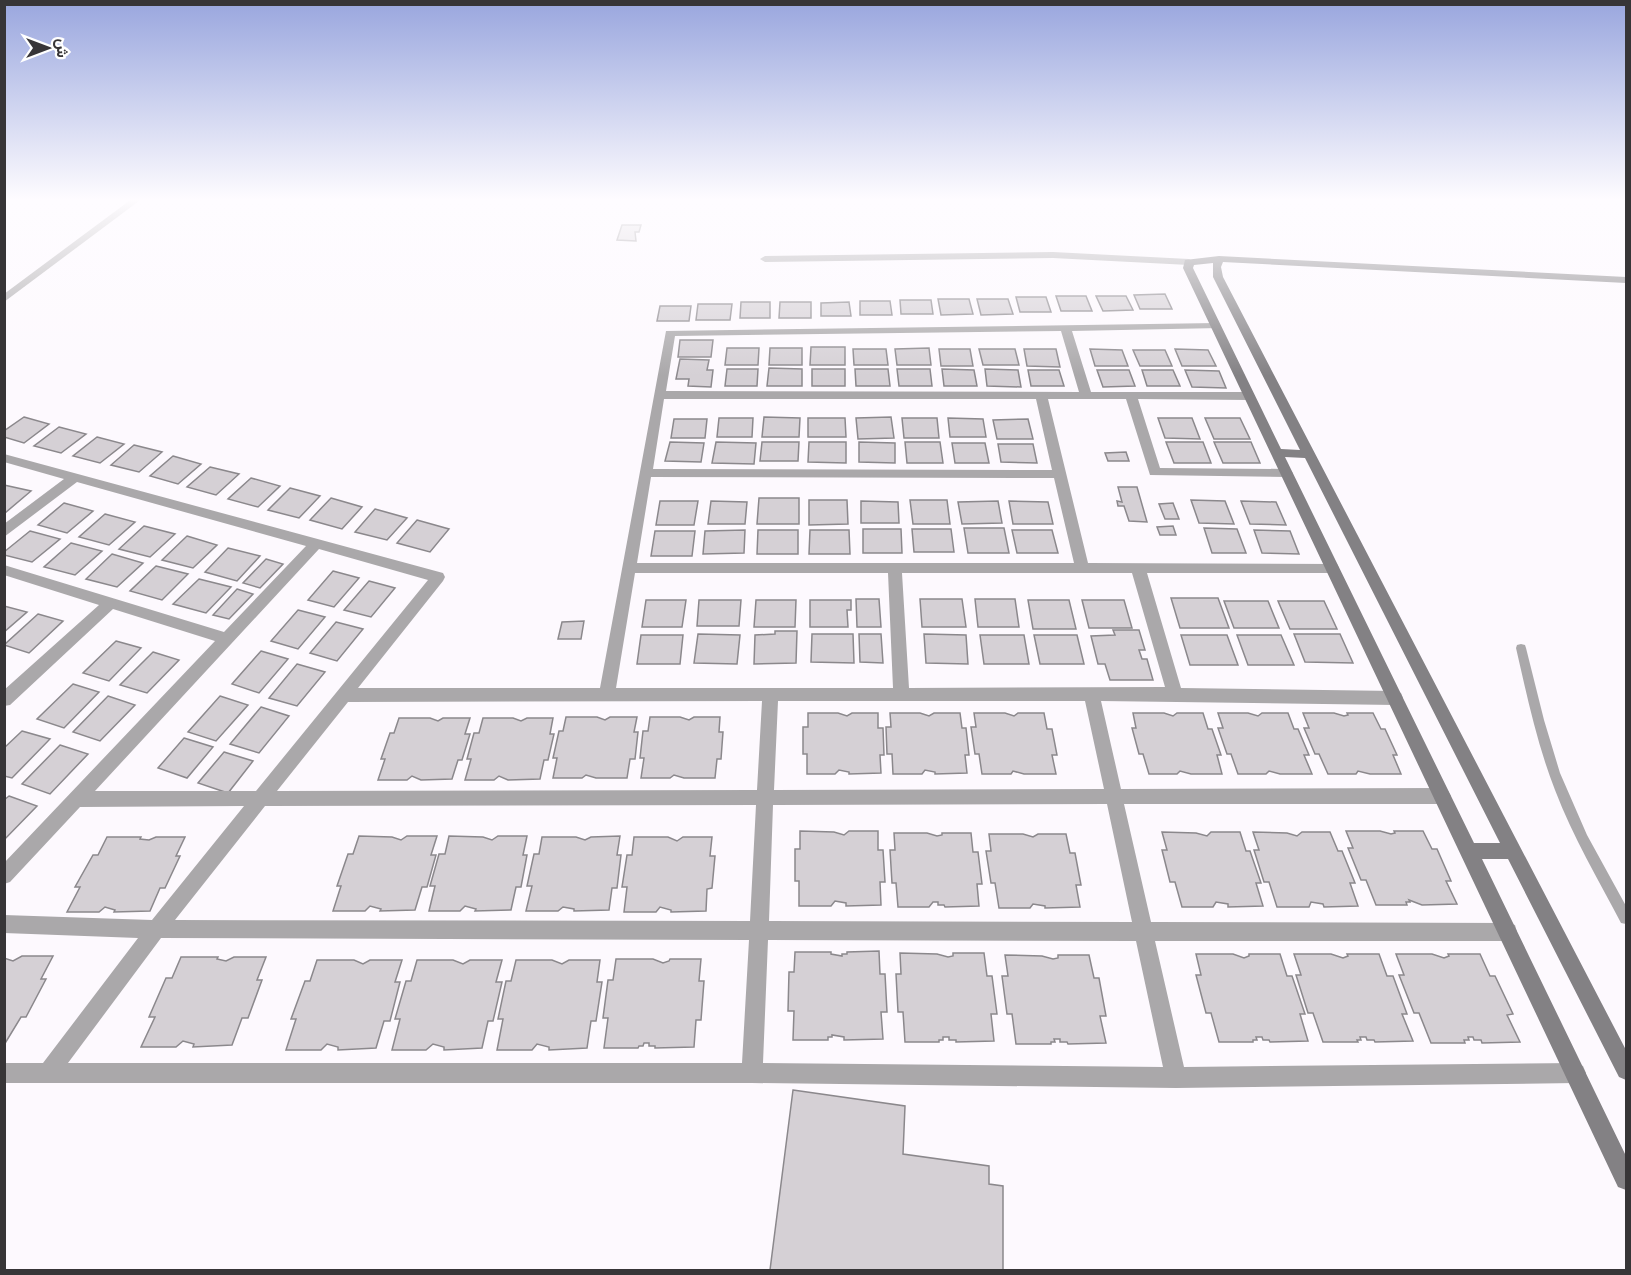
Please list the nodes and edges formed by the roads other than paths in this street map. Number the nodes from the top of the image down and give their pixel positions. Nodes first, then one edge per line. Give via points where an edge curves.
1 (59, 258) edge
2 (873, 258) edge
3 (1102, 258) edge
4 (765, 259) dead end
5 (1219, 260) junction
6 (1189, 262) junction
7 (1626, 280) edge
8 (4, 299) edge
9 (1216, 326) junction
10 (1066, 328) junction
11 (659, 395) junction
12 (1041, 396) junction
13 (1086, 396) junction
14 (1131, 396) junction
15 (1249, 396) junction
16 (1277, 453) junction
17 (1309, 454) junction
18 (4, 458) edge
19 (645, 474) junction
20 (1060, 474) junction
21 (1287, 474) junction
22 (75, 477) junction
23 (4, 532) edge
24 (317, 543) junction
25 (629, 568) junction
26 (895, 568) junction
27 (1082, 568) junction
28 (1138, 568) junction
29 (1332, 568) junction
30 (5, 570) edge
31 (110, 603) junction
32 (228, 639) junction
33 (1521, 648) dead end
34 (607, 693) junction
35 (770, 693) junction
36 (902, 693) junction
37 (1091, 693) junction
38 (1175, 693) junction
39 (346, 695) junction
40 (1395, 698) junction
41 (4, 700) edge
42 (1442, 796) junction
43 (1114, 797) junction
44 (765, 798) junction
45 (77, 799) junction
46 (260, 800) junction
47 (1468, 851) junction
48 (1514, 851) junction
49 (6, 872) edge
50 (1626, 918) edge
51 (4, 924) edge
52 (156, 929) junction
53 (759, 931) junction
54 (1143, 931) junction
55 (1508, 933) junction
56 (1626, 1070) edge
57 (4, 1073) edge
58 (752, 1073) junction
59 (1576, 1073) junction
60 (47, 1074) junction
61 (1176, 1078) junction
62 (1626, 1179) edge

1 - 8 street
2 - 4 street
3 - 6 street
5 - 6 street
5 - 7 street
5 - 17 street via 1218,277
6 - 9 street via 1188,268
9 - 10 street
9 - 15 street
10 - 11 street via 670,333
10 - 13 street
11 - 12 street
11 - 19 street
12 - 13 street
12 - 20 street
13 - 14 street
14 - 15 street
14 - 21 street via 1155,472
15 - 16 street
16 - 17 street
16 - 21 street
17 - 48 street
18 - 22 street
19 - 20 street
19 - 25 street
20 - 27 street
21 - 29 street
22 - 23 street
22 - 24 street
24 - 32 street
24 - 39 street via 438,577
25 - 26 street
25 - 34 street
26 - 27 street
26 - 36 street
27 - 28 street
28 - 29 street
28 - 38 street
29 - 40 street
30 - 31 street
31 - 32 street
31 - 41 street
32 - 45 street
33 - 50 lane via 1560,790
34 - 35 street
34 - 39 street
35 - 36 street
35 - 44 street
36 - 37 street
37 - 38 street
37 - 43 street
38 - 40 street
39 - 46 street
40 - 42 street
42 - 43 street
42 - 47 street
43 - 44 street
43 - 54 street
44 - 46 street
44 - 53 street
45 - 46 street
45 - 49 street
46 - 52 street
47 - 48 street
47 - 55 street
48 - 56 street
51 - 52 street
52 - 53 street
52 - 60 street
53 - 54 street
53 - 58 street
54 - 55 street
54 - 61 street
55 - 59 street
57 - 60 street
58 - 60 street
58 - 61 street
59 - 61 street
59 - 62 street

